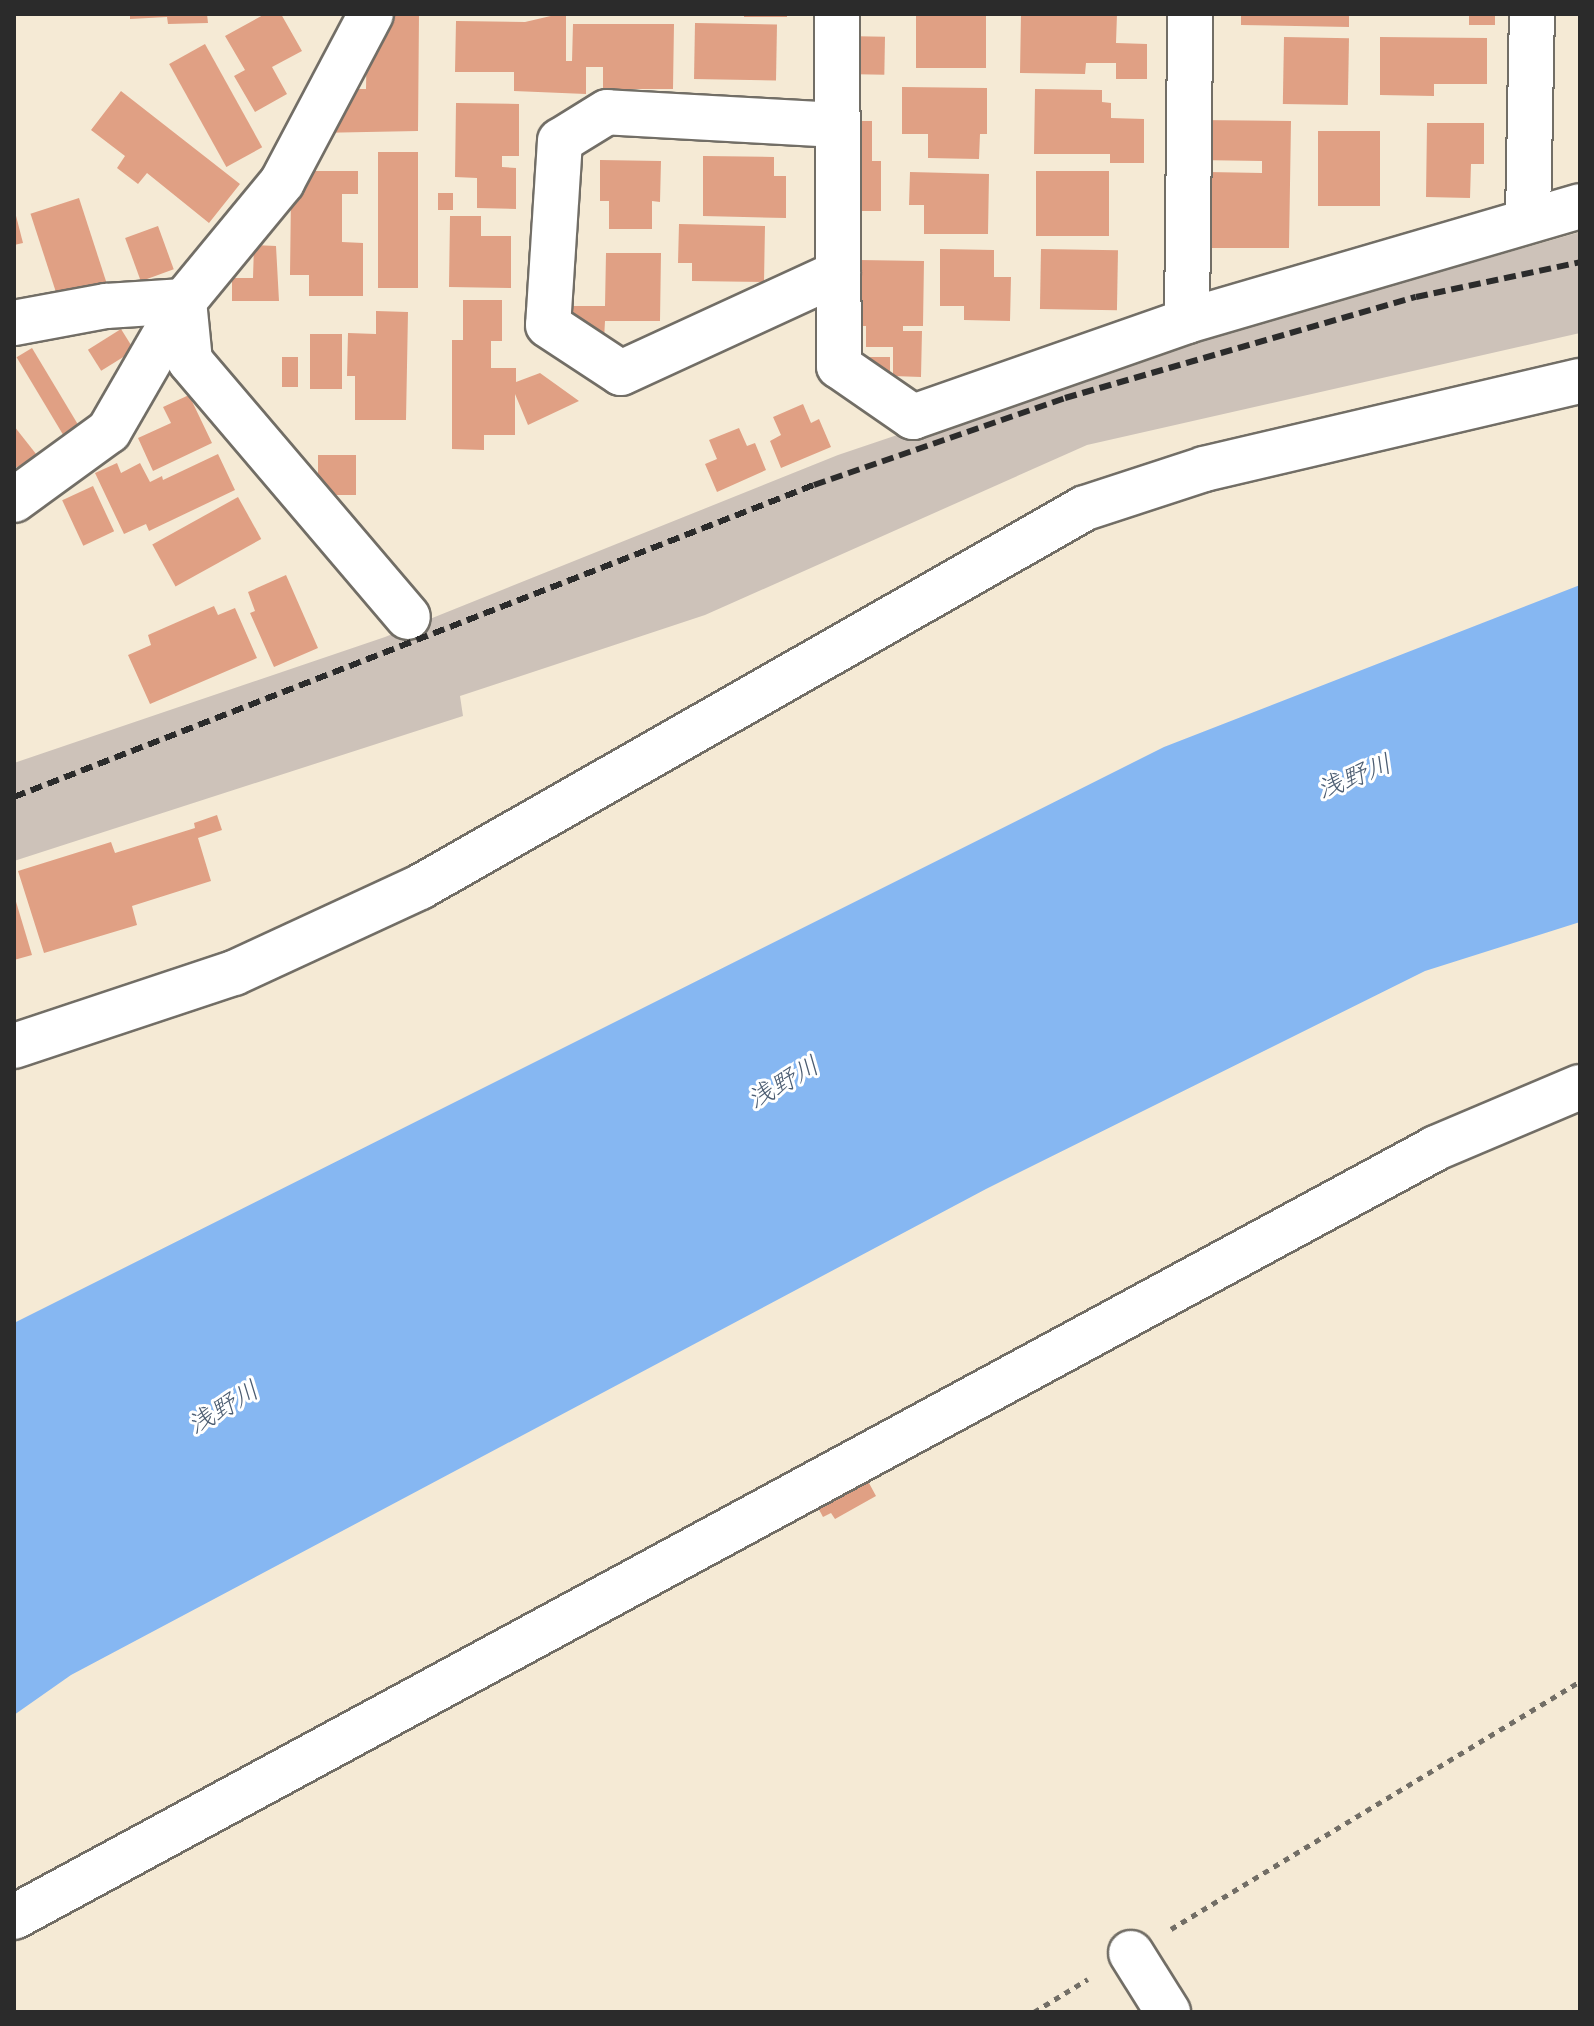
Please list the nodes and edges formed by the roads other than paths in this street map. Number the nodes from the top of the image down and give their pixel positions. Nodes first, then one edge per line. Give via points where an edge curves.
1 (371, 14) edge
2 (837, 14) edge
3 (1190, 14) edge
4 (1532, 14) edge
5 (837, 125) junction
6 (1580, 206) edge
7 (1528, 218) junction
8 (838, 273) junction
9 (184, 301) junction
10 (1187, 321) junction
11 (14, 323) edge
12 (1580, 381) edge
13 (14, 500) edge
14 (408, 617) dead end
15 (14, 1046) edge
16 (1580, 1087) edge
17 (14, 1917) edge
18 (1128, 1955) road end
19 (1168, 2012) edge

1 - 9 street via 282,182
2 - 5 street
3 - 10 street
4 - 7 street
5 - 8 street
5 - 8 street via 607,112 560,141 548,325 621,373
6 - 7 street
7 - 10 street
8 - 10 street via 839,366 913,417
9 - 11 street via 106,306
9 - 13 street via 109,431
9 - 14 street via 190,361
12 - 15 street via 1204,469 1085,508 420,887 234,973
16 - 17 street via 1436,1148
18 - 19 street

